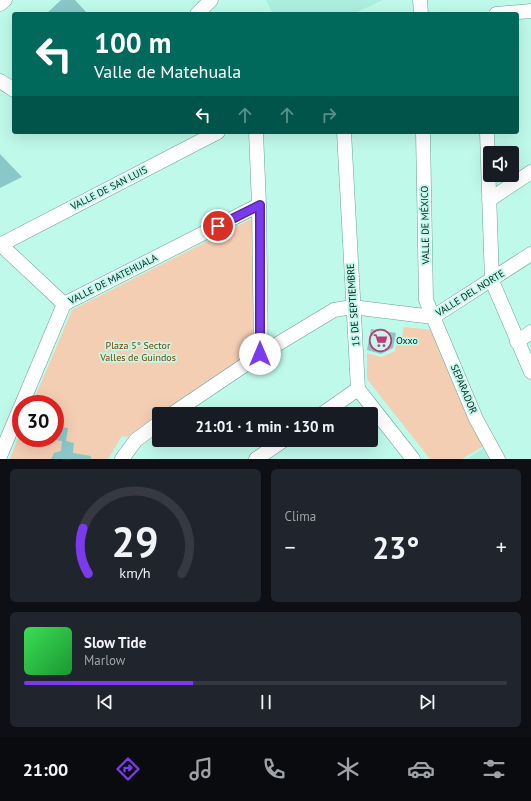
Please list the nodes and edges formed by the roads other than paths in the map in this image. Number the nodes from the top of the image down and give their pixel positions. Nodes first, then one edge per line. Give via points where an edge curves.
1 (5, 0) edge
2 (211, 0) edge
3 (420, 0) edge
4 (0, 4) edge
5 (531, 11) edge
6 (199, 12) edge
7 (421, 12) edge
8 (519, 12) edge
9 (0, 80) edge
10 (12, 89) edge
11 (214, 134) edge
12 (256, 134) edge
13 (344, 134) edge
14 (423, 134) edge
15 (487, 134) edge
16 (531, 172) edge
17 (489, 200) junction
18 (260, 205) junction
19 (0, 244) edge
20 (531, 254) edge
21 (492, 281) junction
22 (64, 304) junction
23 (352, 307) junction
24 (433, 316) junction
25 (531, 332) edge
26 (517, 342) junction
27 (260, 354) junction
28 (531, 372) edge
29 (358, 389) junction
30 (25, 395) edge
31 (182, 407) edge
32 (332, 407) edge
33 (12, 427) edge
34 (152, 428) edge
35 (274, 447) edge
36 (0, 456) edge
37 (411, 458) edge
38 (122, 459) edge
39 (256, 459) edge
40 (498, 459) edge

1 - 4 street
2 - 6 street
3 - 7 street
5 - 8 street
9 - 10 street
11 - 19 street, VALLE DE SAN LUIS
12 - 18 street
13 - 23 street, 15 DE SEPTIEMBRE
14 - 24 street, VALLE DE MÉXICO via 426,300
15 - 17 street
16 - 17 street
17 - 21 street
18 - 22 street, VALLE DE MATEHUALA
18 - 27 street
19 - 22 street
20 - 21 street, VALLE DEL NORTE
21 - 24 street, VALLE DEL NORTE
21 - 26 street
22 - 30 street, VALLE DE MATEHUALA
23 - 24 street, VALLE DEL NORTE
23 - 27 street, VALLE DEL NORTE via 329,313
23 - 29 street, 15 DE SEPTIEMBRE
24 - 40 street, SEPARADOR via 476,419
25 - 26 street
26 - 28 street
27 - 31 street, VALLE DEL NORTE
29 - 32 street
29 - 37 street
33 - 36 street, VALLE DE MATEHUALA
34 - 38 street via 136,440
35 - 39 street

